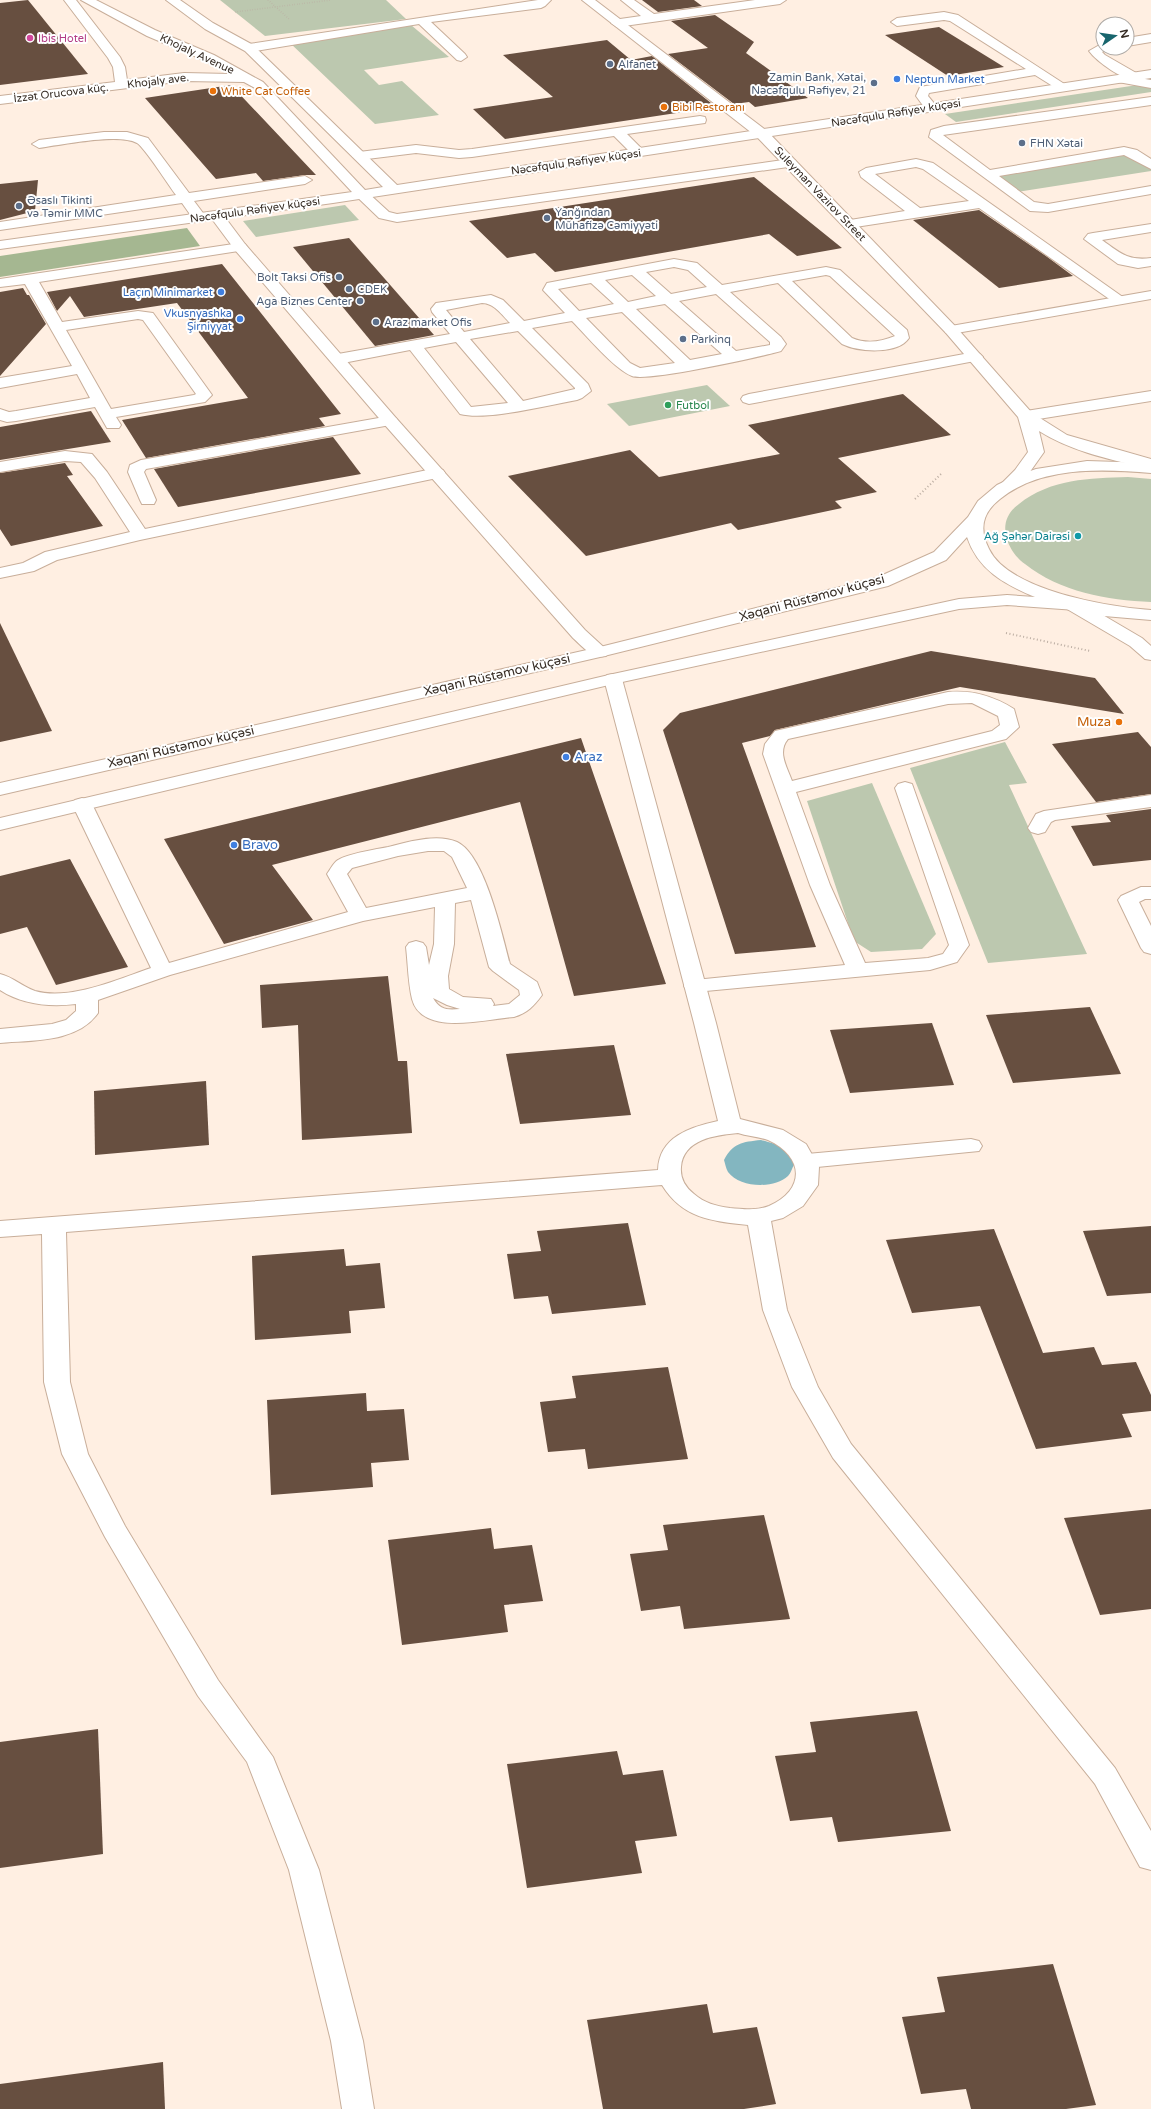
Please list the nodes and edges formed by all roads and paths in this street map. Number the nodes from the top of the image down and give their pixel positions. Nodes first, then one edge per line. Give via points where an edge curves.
1 (70, 0) edge
2 (87, 0) edge
3 (172, 0) edge
4 (268, 0) edge
5 (331, 0) edge
6 (545, 0) edge
7 (588, 0) edge
8 (628, 0) edge
9 (716, 0) edge
10 (780, 0) edge
11 (276, 7) junction
12 (727, 7) junction
13 (235, 12) dead end
14 (651, 18) junction
15 (290, 20) dead end
16 (422, 20) junction
17 (897, 22) dead end
18 (617, 23) junction
19 (209, 26) junction
20 (1151, 38) edge
21 (1135, 41) edge
22 (249, 48) junction
23 (221, 51) junction
24 (1099, 56) edge
25 (461, 57) dead end
26 (1037, 71) junction
27 (1151, 74) edge
28 (1128, 78) junction
29 (1151, 84) edge
30 (259, 85) junction
31 (122, 86) junction
32 (1063, 88) junction
33 (0, 100) edge
34 (1151, 101) edge
35 (932, 108) junction
36 (700, 120) dead end
37 (617, 132) junction
38 (762, 134) junction
39 (39, 144) dead end
40 (639, 153) junction
41 (359, 156) junction
42 (790, 163) junction
43 (1151, 165) edge
44 (988, 174) junction
45 (305, 180) dead end
46 (393, 189) junction
47 (1151, 190) edge
48 (361, 194) junction
49 (184, 197) junction
50 (982, 203) junction
51 (917, 213) junction
52 (216, 215) junction
53 (199, 217) junction
54 (849, 224) junction
55 (0, 226) edge
56 (1151, 228) edge
57 (0, 245) edge
58 (240, 247) junction
59 (1151, 262) edge
60 (635, 270) junction
61 (595, 278) junction
62 (781, 278) junction
63 (30, 279) junction
64 (0, 283) edge
65 (719, 290) junction
66 (1151, 295) edge
67 (669, 300) junction
68 (1120, 300) junction
69 (625, 308) junction
70 (575, 317) junction
71 (520, 326) junction
72 (57, 327) junction
73 (951, 330) junction
74 (462, 337) junction
75 (414, 346) junction
76 (975, 356) junction
77 (734, 358) junction
78 (338, 359) junction
79 (687, 366) junction
80 (81, 369) junction
81 (0, 383) edge
82 (1151, 396) edge
83 (749, 399) dead end
84 (519, 406) junction
85 (107, 413) junction
86 (0, 414) edge
87 (1026, 416) junction
88 (390, 422) junction
89 (1151, 464) edge
90 (0, 468) edge
91 (1151, 468) edge
92 (437, 473) junction
93 (941, 474) dead end
94 (1006, 487) junction
95 (915, 499) dead end
96 (148, 500) dead end
97 (975, 519) junction
98 (140, 535) junction
99 (0, 574) edge
100 (1073, 604) junction
101 (1151, 615) edge
102 (1006, 633) dead end
103 (1090, 651) dead end
104 (600, 652) junction
105 (1151, 655) edge
106 (613, 679) junction
107 (905, 788) dead end
108 (0, 789) edge
109 (785, 789) junction
110 (1151, 801) edge
111 (82, 804) junction
112 (0, 824) edge
113 (1038, 828) dead end
114 (480, 892) junction
115 (1151, 893) edge
116 (445, 899) junction
117 (360, 915) junction
118 (416, 947) dead end
119 (1151, 948) edge
120 (163, 970) junction
121 (858, 970) junction
122 (0, 980) edge
123 (695, 986) junction
124 (86, 996) junction
125 (496, 1004) dead end
126 (0, 1036) edge
127 (730, 1126) junction
128 (971, 1146) dead end
129 (807, 1161) junction
130 (670, 1177) junction
131 (758, 1216) junction
132 (54, 1224) junction
133 (0, 1229) edge
134 (1151, 1858) edge
135 (358, 2109) edge

1 - 31 main road via 114,57 119,67
2 - 23 main road, Khojaly Avenue via 151,33
3 - 19 main road
4 - 11 path
5 - 11 path
6 - 16 main road, Khojaly ave. via 541,4
7 - 18 main road, Suleyman Vazirov Street
8 - 14 main road
9 - 12 main road
10 - 12 main road
11 - 13 path
11 - 15 path
12 - 14 main road
14 - 18 main road
16 - 22 main road, Khojaly ave.
16 - 25 main road
17 - 26 main road via 944,16 954,18
18 - 38 main road, Suleyman Vazirov Street
19 - 22 main road
19 - 23 main road via 218,36
20 - 21 main road
22 - 23 main road, Khojaly ave.
22 - 41 main road
23 - 30 main road, Khojaly Avenue
23 - 31 main road, Khojaly ave. via 174,73
24 - 28 main road
26 - 32 main road
26 - 35 main road via 924,90 922,96
27 - 28 main road, Nəcəfqulu Rəfiyev küçəsi
28 - 29 main road
28 - 32 main road, Nəcəfqulu Rəfiyev küçəsi
30 - 31 main road, Khojaly ave. via 240,79 204,76
30 - 48 main road, Khojaly Avenue
31 - 33 main road, İzzət Orucova küç.
32 - 35 main road, Nəcəfqulu Rəfiyev küçəsi
34 - 44 main road via 936,133 936,137
35 - 38 main road, Nəcəfqulu Rəfiyev küçəsi
36 - 37 main road
37 - 40 main road
37 - 41 main road via 472,153 416,149
38 - 40 main road, Nəcəfqulu Rəfiyev küçəsi
38 - 42 main road, Suleyman Vazirov Street
39 - 49 main road via 104,136 127,136 143,141
40 - 46 main road, Nəcəfqulu Rəfiyev küçəsi
41 - 46 main road
42 - 48 main road, Khojaly Avenue via 397,218 384,215
42 - 54 main road, Suleyman Vazirov Street
43 - 44 main road via 1124,151
44 - 47 main road via 1035,208
45 - 49 main road
46 - 48 main road, Nəcəfqulu Rəfiyev küçəsi
48 - 52 main road, Nəcəfqulu Rəfiyev küçəsi
49 - 53 main road
49 - 55 main road
50 - 51 main road
50 - 51 main road via 922,164 866,172
50 - 68 main road
51 - 54 main road
52 - 53 main road, Nəcəfqulu Rəfiyev küçəsi
52 - 58 main road
53 - 57 main road, Nəcəfqulu Rəfiyev küçəsi
54 - 73 main road, Suleyman Vazirov Street
56 - 59 main road via 1091,239 1123,261 1138,264
58 - 63 main road
58 - 78 main road
60 - 61 main road
60 - 65 main road via 683,263 692,266
60 - 67 main road
61 - 69 main road
61 - 70 main road via 552,286 550,290
62 - 62 main road via 826,271 835,273 902,333 902,338 872,345 854,345
62 - 65 main road
63 - 64 main road
63 - 72 main road
65 - 67 main road
65 - 77 main road via 778,344 776,348 768,351
66 - 68 main road
67 - 69 main road
67 - 77 main road
68 - 73 main road
69 - 70 main road
69 - 79 main road
70 - 71 main road
70 - 79 main road via 625,366 637,373
71 - 74 main road
71 - 74 main road via 491,299 482,298 438,308 438,312
71 - 84 main road via 583,387 583,391 577,395
72 - 80 main road
72 - 85 main road via 138,315 148,316 204,395 199,399
73 - 76 main road, Suleyman Vazirov Street
74 - 75 main road
74 - 84 main road
75 - 78 main road
75 - 84 main road via 466,411
76 - 83 main road
76 - 87 main road, Suleyman Vazirov Street
77 - 79 main road
78 - 88 main road
80 - 81 main road
80 - 85 main road
82 - 87 main road
85 - 86 main road via 7,417
87 - 89 main road via 1062,438
87 - 94 main road via 1036,452 1021,473
88 - 92 main road
88 - 96 main road via 141,465 136,468 136,472
90 - 98 main road via 65,456 86,457 101,475
91 - 94 main road via 1067,468 1044,473
92 - 98 main road
92 - 104 main road via 579,634
93 - 95 path
94 - 97 main road, Xəqani Rüstəmov küçəsi via 991,496
97 - 100 main road via 977,543 995,567 1028,588
97 - 104 main road, Xəqani Rüstəmov küçəsi via 940,556 882,582
98 - 99 main road via 51,556 28,567
100 - 101 main road
100 - 105 main road via 1136,642
100 - 106 main road via 1007,600 959,604
102 - 103 path
104 - 108 main road, Xəqani Rüstəmov küçəsi
106 - 111 main road
106 - 123 main road
107 - 121 main road via 959,945 950,958 930,964
109 - 109 main road via 999,735 1010,727 1007,713 993,704 967,696 782,735 774,744 773,754
109 - 121 main road via 820,885
110 - 113 main road via 1051,815 1043,818
111 - 112 main road
111 - 120 main road
114 - 116 main road
114 - 117 main road via 462,856 450,846 428,845 346,864 337,874
114 - 118 main road via 500,967 529,987 531,995 525,1002 514,1010 445,1017 433,1013 423,1000
115 - 119 main road via 1140,893 1128,900
116 - 117 main road
116 - 125 main road via 444,944 437,976 439,992 447,999 464,1005
117 - 120 main road
120 - 124 main road
121 - 123 main road
122 - 124 main road via 13,990 32,998 63,1000
123 - 127 main road
124 - 126 main road via 87,1013 74,1025 53,1031
127 - 129 main road via 761,1129 781,1136 797,1148
127 - 130 main road via 696,1134 680,1144 671,1158 668,1173
128 - 129 main road
129 - 131 main road via 810,1176 804,1191 792,1204 773,1213
130 - 131 main road via 674,1188 687,1201 705,1210 727,1216
130 - 132 main road
131 - 134 main road via 775,1310 805,1387 842,1451 1105,1776
132 - 133 main road
132 - 135 main road via 57,1382 75,1454 114,1530 200,1674 259,1757 304,1870 347,2041

